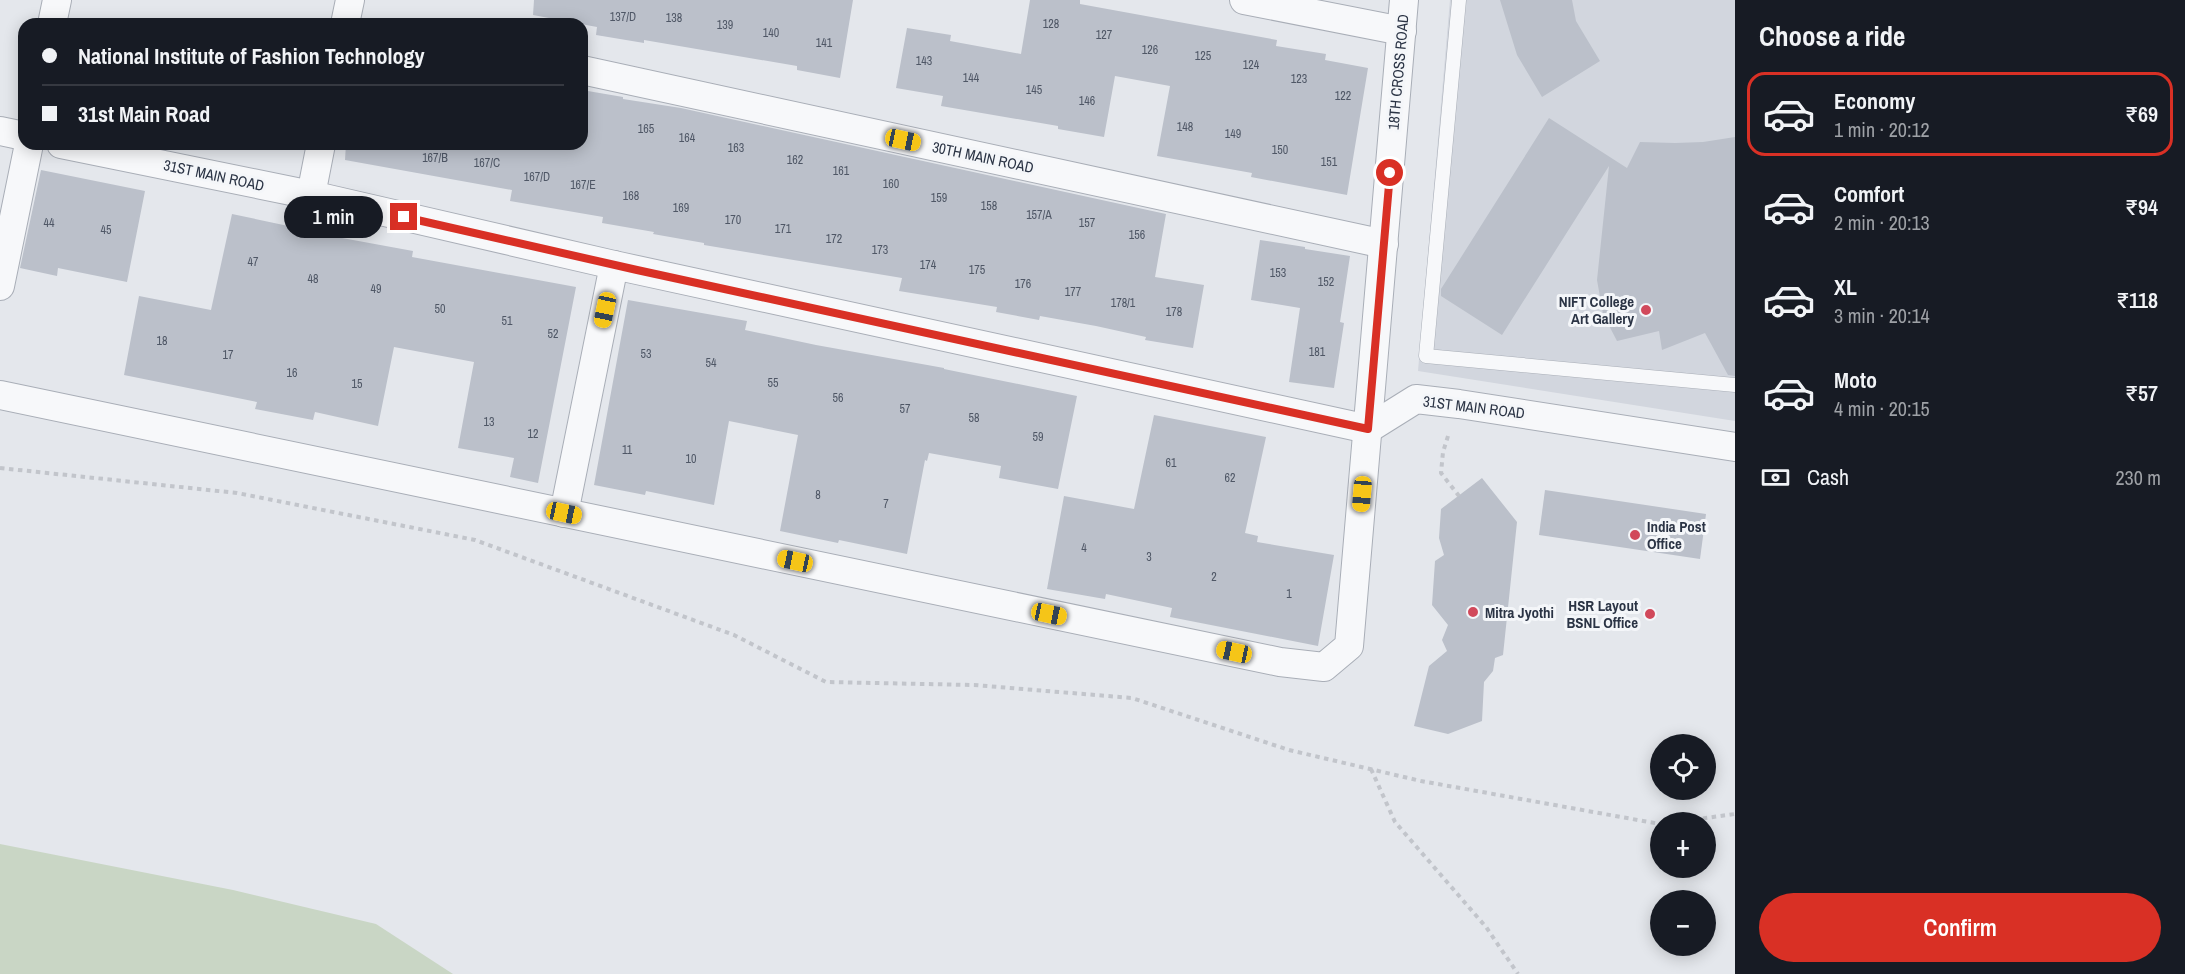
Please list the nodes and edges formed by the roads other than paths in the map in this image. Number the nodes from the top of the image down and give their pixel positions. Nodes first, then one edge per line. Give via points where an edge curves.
1 (57, 0) edge
2 (1244, 0) edge
3 (1404, 0) edge
4 (1460, 0) edge
5 (53, 18) edge
6 (1402, 31) junction
7 (588, 71) edge
8 (0, 131) edge
9 (18, 135) edge
10 (27, 150) edge
11 (90, 150) edge
12 (320, 150) edge
13 (311, 195) junction
14 (1384, 244) junction
15 (614, 265) junction
16 (0, 286) edge
17 (1735, 385) edge
18 (0, 395) edge
19 (1368, 429) junction
20 (1735, 447) edge
21 (564, 513) junction

1 - 5 street
2 - 6 street
3 - 6 street, 18TH CROSS ROAD
4 - 17 lane via 1426,356
6 - 14 street, 18TH CROSS ROAD
7 - 14 street, 30TH MAIN ROAD
8 - 9 street
10 - 16 street
11 - 13 street, 31ST MAIN ROAD
12 - 13 street
13 - 15 street, 31ST MAIN ROAD
14 - 19 street, 18TH CROSS ROAD
15 - 19 street, 31ST MAIN ROAD
15 - 21 street
18 - 21 street
19 - 20 street, 31ST MAIN ROAD via 1416,399
19 - 21 street, 18TH CROSS ROAD via 1348,646 1324,667 1280,662

